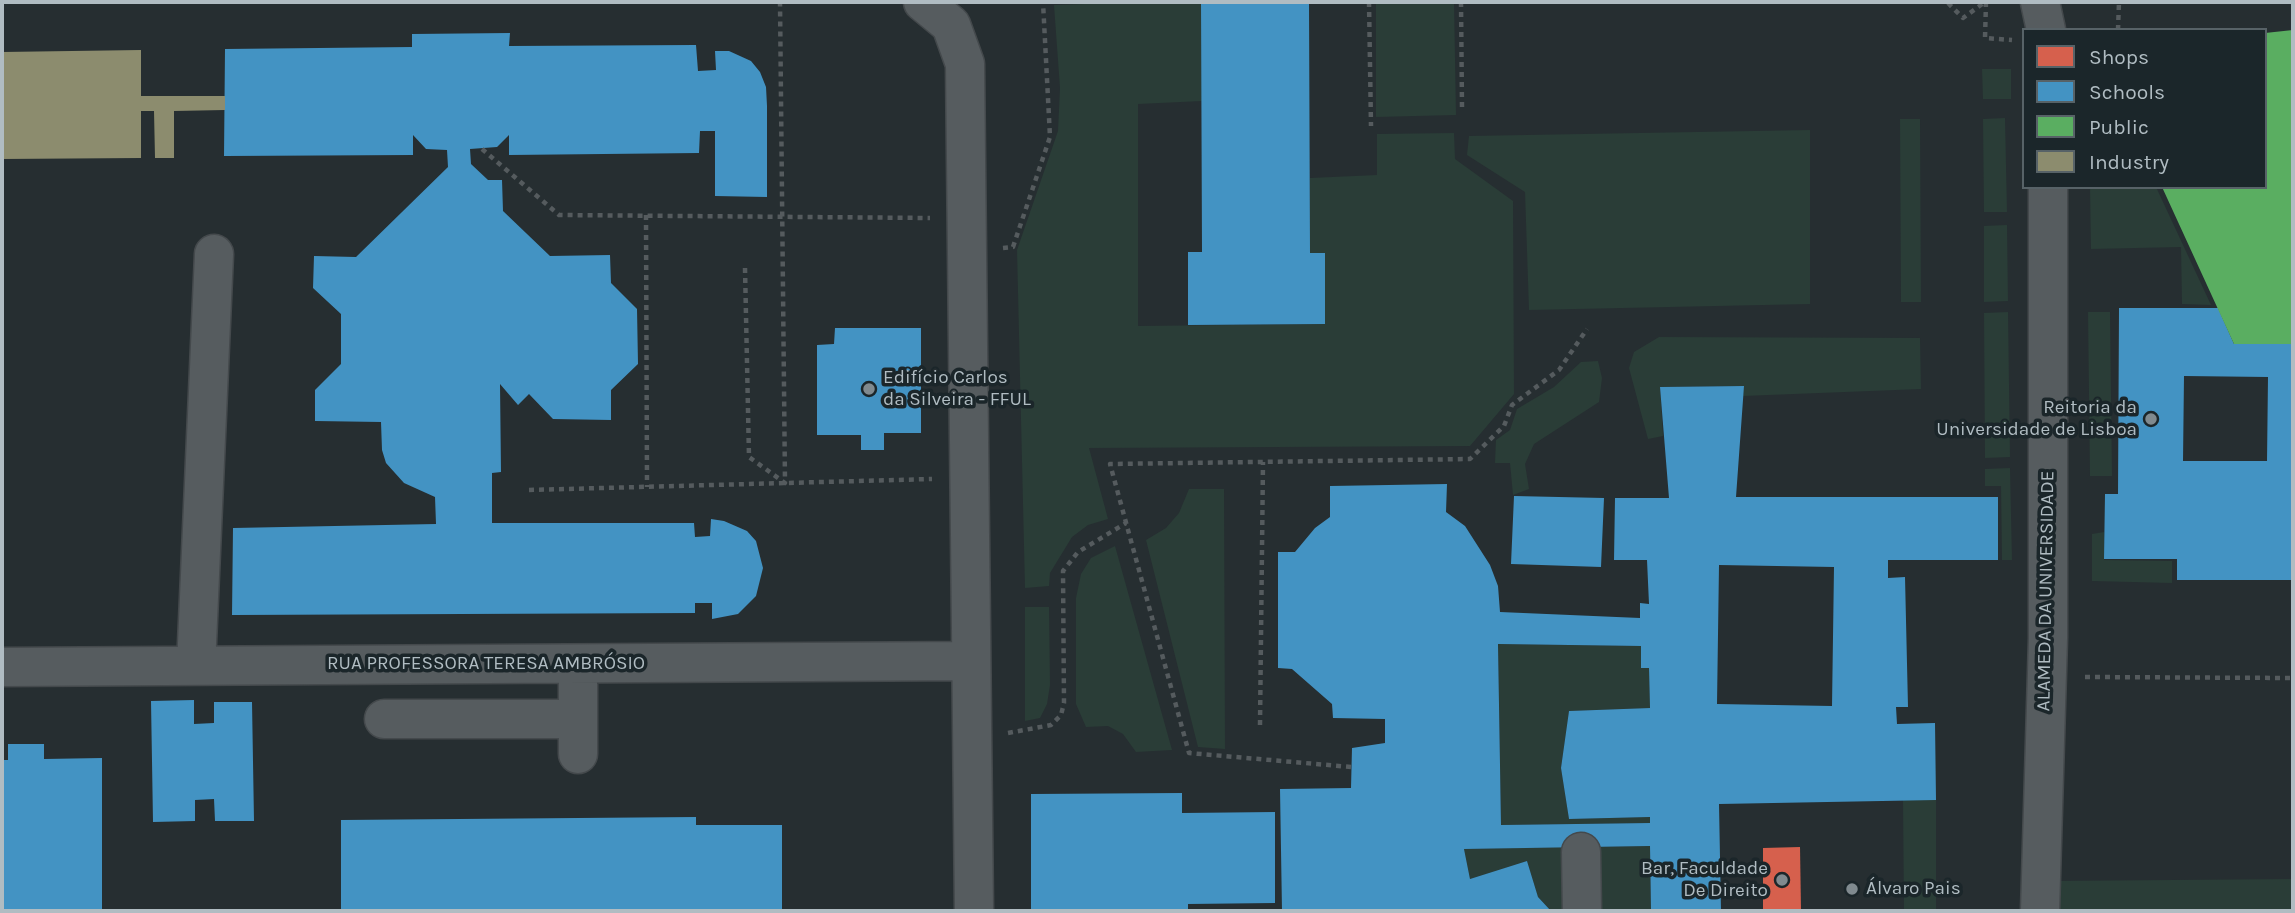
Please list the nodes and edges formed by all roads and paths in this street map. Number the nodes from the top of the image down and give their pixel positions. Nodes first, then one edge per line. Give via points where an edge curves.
1 (780, 2) edge
2 (923, 2) edge
3 (1043, 2) edge
4 (1370, 2) edge
5 (1461, 2) edge
6 (1985, 2) edge
7 (2040, 2) edge
8 (2119, 2) edge
9 (1948, 3) edge
10 (2046, 28) edge
11 (2118, 28) edge
12 (2022, 40) edge
13 (1462, 107) dead end
14 (1371, 126) dead end
15 (482, 149) dead end
16 (2048, 189) edge
17 (646, 215) junction
18 (782, 217) junction
19 (966, 233) junction
20 (214, 254) dead end
21 (745, 268) dead end
22 (1587, 329) dead end
23 (1263, 462) junction
24 (968, 478) junction
25 (785, 483) junction
26 (647, 487) junction
27 (530, 490) dead end
28 (1126, 523) junction
29 (970, 661) junction
30 (578, 664) junction
31 (196, 666) junction
32 (2085, 666) dead end
33 (2, 667) edge
34 (2293, 678) edge
35 (384, 719) dead end
36 (1260, 725) dead end
37 (970, 737) junction
38 (1351, 766) dead end
39 (1581, 852) dead end
40 (974, 911) edge
41 (1582, 911) edge
42 (2040, 911) edge

1 - 18 path
2 - 19 street via 951,25 965,64
3 - 19 path via 1050,137 1013,247
4 - 14 path
5 - 13 path
6 - 9 path via 1963,18
6 - 12 path via 1985,38
7 - 10 street
8 - 11 path
15 - 17 path via 559,215
16 - 42 street, ALAMEDA DA UNIVERSIDADE via 2048,638
17 - 18 path
17 - 26 path
18 - 19 path
18 - 25 path
19 - 24 street
20 - 31 street
21 - 25 path via 749,457
22 - 23 path via 1559,370 1512,405 1504,426 1470,458
23 - 28 path via 1110,464
23 - 36 path
24 - 25 path
24 - 29 street
25 - 26 path
26 - 27 path
28 - 37 path via 1078,551 1063,570 1061,715 1051,725 1034,730
28 - 38 path via 1189,753
29 - 30 street, RUA PROFESSORA TERESA AMBRÓSIO
29 - 37 street
30 - 31 street, RUA PROFESSORA TERESA AMBRÓSIO
30 - 35 street via 578,736
31 - 33 street, RUA PROFESSORA TERESA AMBRÓSIO
32 - 34 path via 2085,678
37 - 40 street
39 - 41 street

